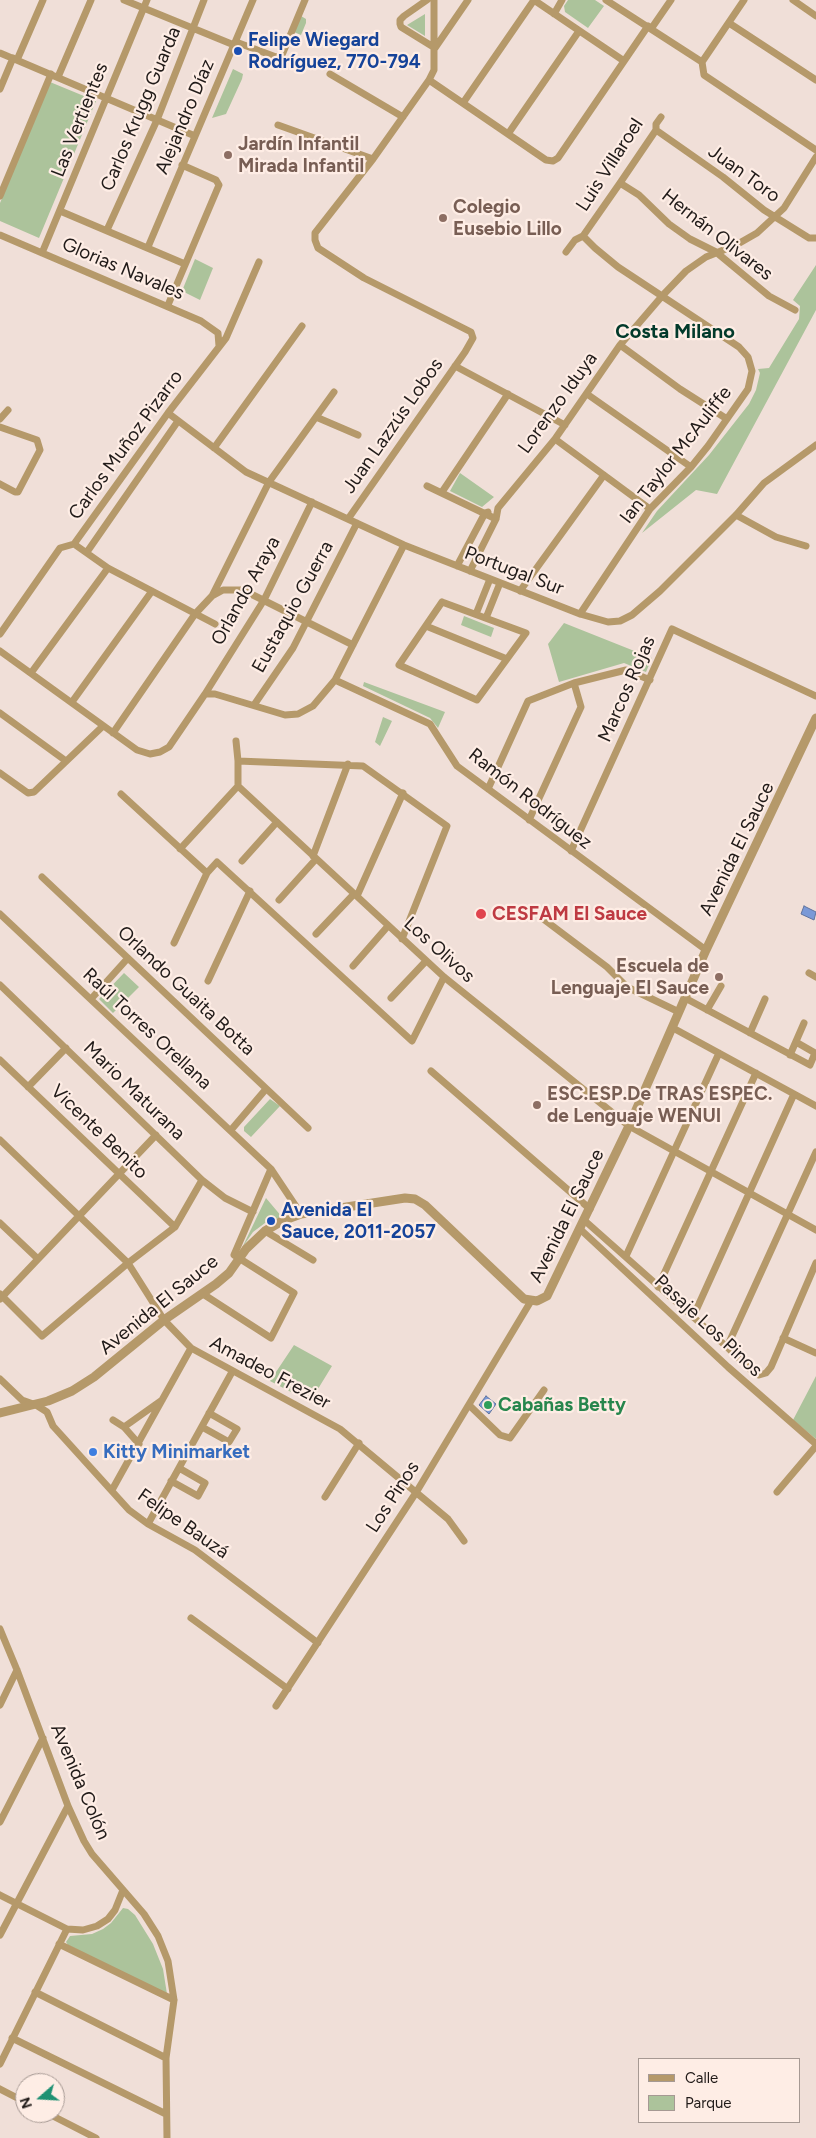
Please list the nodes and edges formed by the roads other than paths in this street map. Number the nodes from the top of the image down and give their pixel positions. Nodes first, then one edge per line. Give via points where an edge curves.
1 (43, 0) edge
2 (91, 0) edge
3 (124, 0) edge
4 (147, 0) edge
5 (204, 0) edge
6 (253, 0) edge
7 (305, 0) edge
8 (427, 0) edge
9 (434, 0) edge
10 (468, 0) edge
11 (534, 0) edge
12 (562, 0) edge
13 (606, 0) edge
14 (671, 0) edge
15 (744, 0) edge
16 (793, 0) edge
17 (144, 8) junction
18 (554, 14) junction
19 (816, 16) edge
20 (729, 23) junction
21 (650, 27) junction
22 (192, 28) junction
23 (579, 31) junction
24 (235, 44) junction
25 (435, 48) junction
26 (0, 53) edge
27 (15, 59) junction
28 (624, 62) junction
29 (702, 62) junction
30 (330, 74) dead end
31 (55, 76) junction
32 (430, 80) junction
33 (816, 80) edge
34 (0, 89) edge
35 (106, 98) junction
36 (463, 103) junction
37 (403, 117) junction
38 (661, 117) dead end
39 (157, 120) junction
40 (278, 125) dead end
41 (656, 130) junction
42 (508, 134) junction
43 (195, 136) junction
44 (816, 150) edge
45 (816, 158) edge
46 (374, 159) junction
47 (182, 165) junction
48 (620, 183) junction
49 (0, 196) edge
50 (60, 211) junction
51 (776, 216) junction
52 (107, 230) junction
53 (0, 236) edge
54 (583, 236) junction
55 (816, 238) edge
56 (148, 247) junction
57 (566, 252) dead end
58 (716, 252) junction
59 (42, 253) junction
60 (259, 262) dead end
61 (185, 264) junction
62 (663, 295) junction
63 (168, 305) junction
64 (795, 310) dead end
65 (302, 326) dead end
66 (620, 345) junction
67 (220, 346) junction
68 (455, 366) junction
69 (334, 392) dead end
70 (508, 394) junction
71 (587, 394) junction
72 (8, 410) dead end
73 (168, 413) junction
74 (316, 417) junction
75 (0, 419) edge
76 (727, 419) junction
77 (178, 421) junction
78 (565, 425) junction
79 (0, 427) edge
80 (358, 435) dead end
81 (555, 439) junction
82 (816, 445) edge
83 (214, 448) junction
84 (691, 467) junction
85 (604, 475) junction
86 (269, 482) junction
87 (0, 484) edge
88 (427, 486) dead end
89 (442, 492) junction
90 (312, 502) junction
91 (498, 508) junction
92 (650, 509) junction
93 (485, 513) junction
94 (736, 515) junction
95 (348, 519) junction
96 (496, 519) junction
97 (357, 523) junction
98 (74, 544) junction
99 (404, 545) junction
100 (806, 546) dead end
101 (87, 552) junction
102 (457, 566) junction
103 (108, 568) junction
104 (470, 571) junction
105 (490, 579) junction
106 (500, 583) junction
107 (152, 591) junction
108 (520, 591) junction
109 (212, 596) junction
110 (264, 600) junction
111 (195, 614) junction
112 (476, 614) junction
113 (580, 614) junction
114 (486, 618) junction
115 (307, 621) junction
116 (215, 624) dead end
117 (426, 626) junction
118 (0, 634) edge
119 (353, 645) junction
120 (0, 651) edge
121 (507, 660) junction
122 (31, 674) junction
123 (335, 680) junction
124 (650, 680) junction
125 (574, 683) junction
126 (205, 694) junction
127 (816, 696) edge
128 (72, 702) junction
129 (254, 705) junction
130 (0, 713) edge
131 (816, 718) edge
132 (103, 726) junction
133 (113, 733) junction
134 (236, 741) dead end
135 (66, 761) junction
136 (238, 761) junction
137 (348, 764) junction
138 (0, 773) edge
139 (238, 786) junction
140 (488, 789) junction
141 (403, 793) junction
142 (121, 794) dead end
143 (529, 820) junction
144 (277, 822) junction
145 (180, 849) junction
146 (571, 851) junction
147 (314, 857) junction
148 (242, 860) dead end
149 (207, 874) junction
150 (42, 877) dead end
151 (250, 891) junction
152 (355, 895) junction
153 (279, 900) dead end
154 (0, 914) edge
155 (542, 918) dead end
156 (388, 926) junction
157 (316, 934) dead end
158 (402, 939) junction
159 (174, 943) dead end
160 (706, 950) junction
161 (128, 958) junction
162 (426, 961) junction
163 (353, 966) dead end
164 (444, 977) junction
165 (208, 981) dead end
166 (0, 985) edge
167 (720, 986) dead end
168 (391, 998) dead end
169 (685, 998) junction
170 (91, 999) junction
171 (765, 999) dead end
172 (707, 1010) junction
173 (680, 1012) junction
174 (804, 1023) dead end
175 (673, 1028) junction
176 (750, 1033) junction
177 (796, 1042) junction
178 (66, 1048) junction
179 (719, 1053) junction
180 (790, 1055) junction
181 (0, 1060) edge
182 (431, 1071) dead end
183 (756, 1073) junction
184 (28, 1087) junction
185 (266, 1089) junction
186 (794, 1094) junction
187 (816, 1106) edge
188 (629, 1126) junction
189 (308, 1128) dead end
190 (230, 1130) junction
191 (156, 1135) junction
192 (0, 1140) edge
193 (674, 1151) junction
194 (816, 1152) edge
195 (271, 1170) junction
196 (711, 1172) junction
197 (119, 1174) junction
198 (202, 1180) junction
199 (749, 1192) junction
200 (590, 1209) junction
201 (253, 1212) junction
202 (301, 1214) junction
203 (788, 1214) junction
204 (79, 1216) junction
205 (584, 1220) junction
206 (0, 1223) edge
207 (175, 1227) junction
208 (580, 1229) junction
209 (816, 1230) edge
210 (264, 1232) junction
211 (626, 1256) junction
212 (38, 1259) junction
213 (239, 1259) junction
214 (314, 1260) dead end
215 (816, 1262) edge
216 (128, 1263) junction
217 (658, 1287) junction
218 (203, 1294) junction
219 (1, 1297) edge
220 (531, 1302) junction
221 (693, 1317) junction
222 (164, 1320) junction
223 (783, 1338) junction
224 (727, 1347) junction
225 (191, 1348) junction
226 (816, 1353) edge
227 (232, 1372) junction
228 (0, 1379) edge
229 (544, 1390) dead end
230 (164, 1399) junction
231 (36, 1405) junction
232 (469, 1405) junction
233 (0, 1413) edge
234 (209, 1413) junction
235 (113, 1420) dead end
236 (124, 1427) junction
237 (202, 1427) junction
238 (359, 1442) junction
239 (139, 1444) junction
240 (816, 1445) edge
241 (179, 1468) junction
242 (172, 1481) junction
243 (112, 1490) junction
244 (416, 1491) junction
245 (777, 1492) dead end
246 (325, 1497) dead end
247 (148, 1524) junction
248 (464, 1541) dead end
249 (191, 1618) dead end
250 (0, 1629) edge
251 (318, 1643) junction
252 (18, 1670) junction
253 (288, 1689) junction
254 (0, 1705) edge
255 (276, 1706) dead end
256 (43, 1738) junction
257 (68, 1806) junction
258 (0, 1822) edge
259 (123, 1890) junction
260 (0, 1896) edge
261 (16, 1903) junction
262 (67, 1929) junction
263 (0, 1935) edge
264 (59, 1944) junction
265 (35, 1992) junction
266 (174, 2000) junction
267 (12, 2038) junction
268 (166, 2058) junction
269 (0, 2064) edge
270 (0, 2089) edge
271 (15, 2097) edge
272 (166, 2114) junction
273 (65, 2122) edge
274 (96, 2138) edge
275 (167, 2138) edge

1 - 27 street
2 - 31 street
3 - 17 street
4 - 17 street, Las Vertientes
5 - 22 street, Carlos Krugg Guarda
6 - 24 street, Alejandro Díaz
7 - 24 street via 282,55 276,57
8 - 25 street via 404,16 400,24
9 - 25 street
10 - 25 street
11 - 18 street
11 - 36 street
12 - 18 street
13 - 21 street
14 - 21 street
15 - 20 street
16 - 19 street
17 - 22 street
17 - 35 street, Las Vertientes
18 - 23 street
20 - 29 street
20 - 33 street
21 - 28 street
21 - 29 street
22 - 24 street
22 - 39 street, Carlos Krugg Guarda
23 - 28 street
23 - 42 street
24 - 43 street, Alejandro Díaz
25 - 32 street
26 - 27 street
27 - 31 street
27 - 34 street
28 - 42 street via 554,161 546,160
29 - 44 street via 704,75
30 - 37 street
31 - 35 street
31 - 49 street
32 - 36 street
32 - 37 street
35 - 39 street
35 - 50 street, Las Vertientes
36 - 42 street
37 - 46 street
38 - 41 street, Luis Villaroel
39 - 43 street
39 - 52 street, Carlos Krugg Guarda
40 - 46 street
41 - 48 street, Luis Villaroel
41 - 51 street, Juan Toro
43 - 47 street, Alejandro Díaz
45 - 51 street, Lorenzo Iduya
46 - 68 street, Juan Lazzús Lobos via 316,233 318,248 364,278 471,332 472,338
47 - 56 street, Alejandro Díaz
47 - 61 street via 216,180 219,185
48 - 54 street, Luis Villaroel
48 - 58 street, Hernán Olivares via 639,195 669,224
50 - 52 street
50 - 59 street, Las Vertientes
51 - 55 street, Juan Toro via 809,238
51 - 58 street, Lorenzo Iduya via 746,240
52 - 56 street
53 - 59 street, Glorias Navales
54 - 57 street, Luis Villaroel via 575,240
54 - 62 street, Ian Taylor McAuliffe via 618,267
56 - 61 street
58 - 62 street, Lorenzo Iduya via 686,271
58 - 64 street, Hernán Olivares via 769,296
59 - 63 street, Glorias Navales
60 - 67 street, Carlos Muñoz Pizarro
61 - 63 street
62 - 66 street, Lorenzo Iduya
62 - 76 street, Ian Taylor McAuliffe via 739,347 748,357 752,371 748,389
63 - 67 street, Glorias Navales via 218,333
65 - 83 street
66 - 71 street, Lorenzo Iduya
66 - 76 street
67 - 73 street, Carlos Muñoz Pizarro
68 - 70 street
68 - 95 street, Juan Lazzús Lobos
69 - 74 street
70 - 78 street
70 - 89 street
71 - 78 street, Lorenzo Iduya
71 - 84 street
72 - 75 street
73 - 77 street, Portugal Sur
73 - 98 street, Carlos Muñoz Pizarro
74 - 80 street
74 - 86 street
76 - 84 street, Ian Taylor McAuliffe
77 - 83 street, Portugal Sur
77 - 101 street, Carlos Muñoz Pizarro
78 - 81 street, Lorenzo Iduya
79 - 87 street via 38,440 40,450 18,492
81 - 85 street
81 - 91 street, Lorenzo Iduya
82 - 94 street, Portugal Sur via 764,483
83 - 86 street, Portugal Sur via 246,472
84 - 92 street, Ian Taylor McAuliffe
85 - 92 street
85 - 108 street
86 - 90 street, Portugal Sur
86 - 109 street
88 - 89 street
89 - 93 street
90 - 95 street, Portugal Sur
90 - 110 street, Orlando Araya
91 - 93 street, Lorenzo Iduya
91 - 96 street, Lorenzo Iduya
92 - 113 street, Ian Taylor McAuliffe
93 - 96 street
93 - 102 street
94 - 100 street via 776,537
94 - 113 street, Portugal Sur via 632,616 608,622
95 - 97 street, Portugal Sur
96 - 104 street, Lorenzo Iduya
97 - 99 street, Portugal Sur
97 - 115 street, Eustaquio Guerra
98 - 101 street
98 - 118 street, Carlos Muñoz Pizarro via 60,548
99 - 102 street, Portugal Sur
99 - 119 street
101 - 103 street
102 - 104 street, Portugal Sur
103 - 107 street
103 - 122 street
104 - 105 street, Portugal Sur
105 - 106 street, Portugal Sur
105 - 112 street
106 - 108 street, Portugal Sur
106 - 114 street
107 - 111 street
107 - 128 street
108 - 113 street, Portugal Sur
109 - 110 street via 224,590 237,589
109 - 111 street
110 - 115 street
110 - 126 street, Orlando Araya
111 - 116 street
111 - 133 street
112 - 114 street
112 - 117 street via 442,602
114 - 121 street via 526,633
115 - 119 street
115 - 129 street, Eustaquio Guerra via 293,648
117 - 121 street
117 - 121 street via 399,665 477,700
119 - 123 street
120 - 122 street, Orlando Araya
122 - 128 street, Orlando Araya
123 - 129 street via 313,706 298,714 278,714
123 - 140 street, Ramón Rodríguez via 430,724 457,766
124 - 125 street via 626,670
124 - 127 street, Marcos Rojas via 672,629
124 - 146 street, Marcos Rojas
125 - 140 street via 528,701
125 - 143 street via 581,707
126 - 129 street
126 - 133 street, Orlando Araya via 169,747 160,752 141,752
128 - 132 street, Orlando Araya
130 - 135 street
131 - 160 street, Avenida El Sauce
132 - 133 street, Orlando Araya
132 - 135 street
134 - 136 street
135 - 138 street via 34,792 28,793
136 - 137 street
136 - 139 street
137 - 141 street via 363,766
137 - 147 street
139 - 144 street, Los Olivos
139 - 145 street
140 - 143 street, Ramón Rodríguez
141 - 152 street
141 - 158 street via 447,826
142 - 145 street
143 - 146 street, Ramón Rodríguez
144 - 147 street, Los Olivos
144 - 148 street
145 - 149 street
146 - 160 street, Ramón Rodríguez
147 - 152 street, Los Olivos
147 - 153 street
149 - 151 street via 217,862
149 - 159 street
150 - 161 street, Orlando Guaita Botta
151 - 164 street via 412,1041
151 - 165 street
152 - 156 street, Los Olivos
152 - 157 street
154 - 170 street, Raúl Torres Orellana
155 - 173 street via 607,966 627,987
156 - 158 street, Los Olivos
156 - 163 street
158 - 162 street, Los Olivos
160 - 169 street, Avenida El Sauce
161 - 170 street
161 - 185 street, Orlando Guaita Botta
162 - 164 street, Los Olivos
162 - 168 street
164 - 188 street, Los Olivos
166 - 178 street, Mario Maturana
167 - 172 street
169 - 172 street
169 - 173 street, Avenida El Sauce
170 - 190 street, Raúl Torres Orellana
171 - 176 street
172 - 176 street
173 - 175 street, Avenida El Sauce
174 - 177 street
175 - 179 street
175 - 188 street, Avenida El Sauce
176 - 180 street
177 - 180 street
177 - 180 street via 815,1053 810,1066
178 - 184 street
178 - 191 street, Mario Maturana
179 - 183 street
179 - 193 street
181 - 184 street, Vicente Benito
182 - 200 street
183 - 186 street
183 - 196 street
184 - 197 street, Vicente Benito
185 - 189 street, Orlando Guaita Botta
185 - 190 street
186 - 187 street
186 - 199 street
188 - 193 street, Los Olivos
188 - 200 street, Avenida El Sauce
190 - 195 street, Raúl Torres Orellana
191 - 197 street
191 - 198 street, Mario Maturana
192 - 204 street, Amadeo Frezier
193 - 196 street, Los Olivos
193 - 211 street
194 - 203 street
195 - 201 street
195 - 202 street, Raúl Torres Orellana
196 - 199 street, Los Olivos
196 - 217 street
197 - 204 street
197 - 207 street, Vicente Benito
198 - 201 street, Mario Maturana via 225,1198
198 - 207 street
199 - 203 street, Los Olivos
199 - 221 street
200 - 205 street, Avenida El Sauce
201 - 213 street via 234,1255
202 - 210 street, Avenida El Sauce
202 - 220 street, Avenida El Sauce via 415,1199
203 - 209 street, Los Olivos
203 - 224 street
204 - 212 street
204 - 216 street, Amadeo Frezier
205 - 208 street, Avenida El Sauce
205 - 211 street
206 - 212 street
207 - 216 street
208 - 220 street, Avenida El Sauce via 550,1293 540,1301
208 - 240 street, Pasaje Los Pinos
210 - 213 street, Avenida El Sauce
210 - 214 street
211 - 217 street
212 - 219 street
213 - 218 street, Avenida El Sauce via 223,1279
213 - 218 street via 294,1294 271,1338
215 - 223 street
216 - 219 street via 42,1336
216 - 222 street, Amadeo Frezier
217 - 221 street
218 - 222 street, Avenida El Sauce
220 - 232 street, Los Pinos
221 - 224 street
222 - 225 street, Amadeo Frezier
222 - 231 street, Avenida El Sauce via 94,1377 72,1391
223 - 224 street via 769,1370 763,1374 753,1372
223 - 226 street
225 - 227 street, Amadeo Frezier
225 - 230 street
227 - 234 street
227 - 238 street, Amadeo Frezier
228 - 231 street, Felipe Bauzá via 22,1400
229 - 232 street via 510,1438 500,1435
230 - 236 street
230 - 239 street
231 - 233 street, Avenida El Sauce
231 - 243 street, Felipe Bauzá via 47,1412 54,1426
232 - 244 street, Los Pinos
234 - 237 street
234 - 237 street via 237,1429 229,1442
235 - 236 street
236 - 239 street
237 - 241 street
238 - 244 street, Amadeo Frezier
238 - 246 street
239 - 243 street
240 - 245 street, Pasaje Los Pinos
241 - 242 street
241 - 242 street via 205,1483 202,1490 198,1496
242 - 247 street
243 - 247 street, Felipe Bauzá via 129,1510
244 - 248 street, Amadeo Frezier via 448,1519
244 - 251 street, Los Pinos
247 - 251 street, Felipe Bauzá via 195,1550
249 - 253 street
250 - 252 street, Avenida Colón
251 - 253 street, Los Pinos
252 - 254 street
252 - 256 street, Avenida Colón
253 - 255 street, Los Pinos
256 - 257 street, Avenida Colón
256 - 258 street
257 - 259 street, Avenida Colón via 92,1854
257 - 261 street
259 - 262 street via 115,1910 102,1923 83,1930
259 - 266 street, Avenida Colón via 158,1936 169,1967
260 - 261 street
261 - 262 street
261 - 263 street
262 - 264 street
264 - 265 street
264 - 266 street
265 - 267 street
265 - 268 street
266 - 268 street, Avenida Colón
267 - 269 street
267 - 272 street
268 - 272 street, Avenida Colón
270 - 271 street
272 - 275 street, Avenida Colón
273 - 274 street

